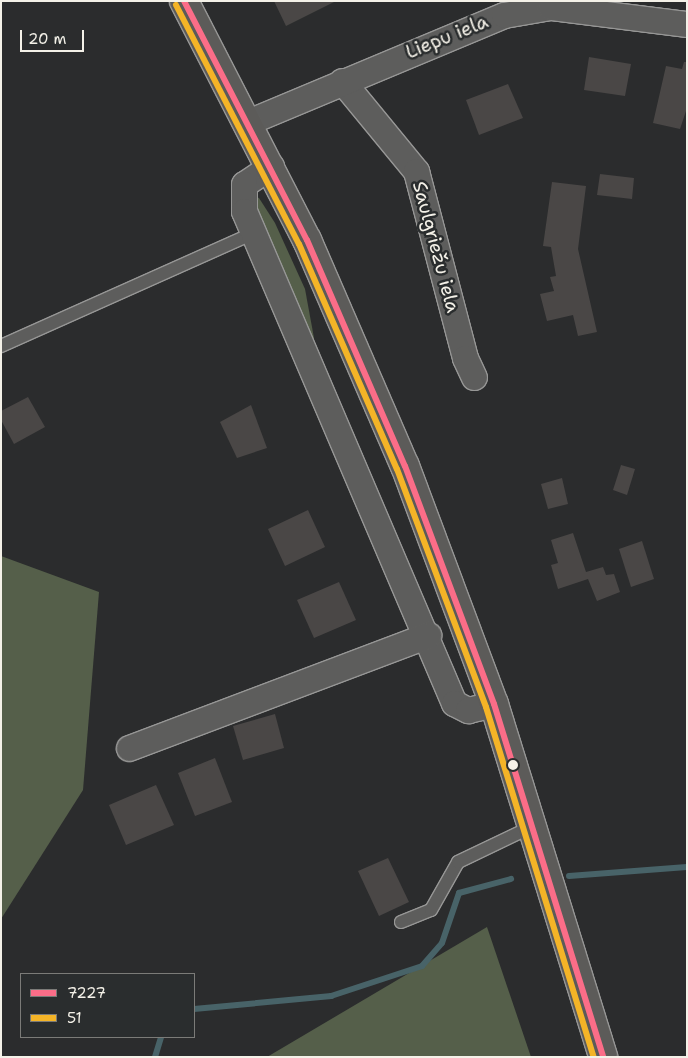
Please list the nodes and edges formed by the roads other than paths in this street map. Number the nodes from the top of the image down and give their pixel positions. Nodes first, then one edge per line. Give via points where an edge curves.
1 (184, 1) edge
2 (551, 4) edge
3 (687, 24) edge
4 (342, 81) junction
5 (248, 122) junction
6 (271, 166) junction
7 (249, 222) junction
8 (1, 346) edge
9 (474, 377) dead end
10 (428, 635) junction
11 (494, 704) junction
12 (129, 748) dead end
13 (533, 826) junction
14 (401, 922) dead end
15 (603, 1057) edge

1 - 5 main road
2 - 3 street, Liepu iela
2 - 4 street, Liepu iela via 482,22
4 - 5 street, Liepu iela
4 - 9 street, Saulgriežu iela via 416,171 465,358
5 - 6 main road
6 - 7 street via 244,184
6 - 11 main road via 324,278 405,466
7 - 8 lane
7 - 10 street
10 - 11 street via 454,703 468,710
10 - 12 street
11 - 13 main road
13 - 14 lane via 458,862 431,910
13 - 15 main road

